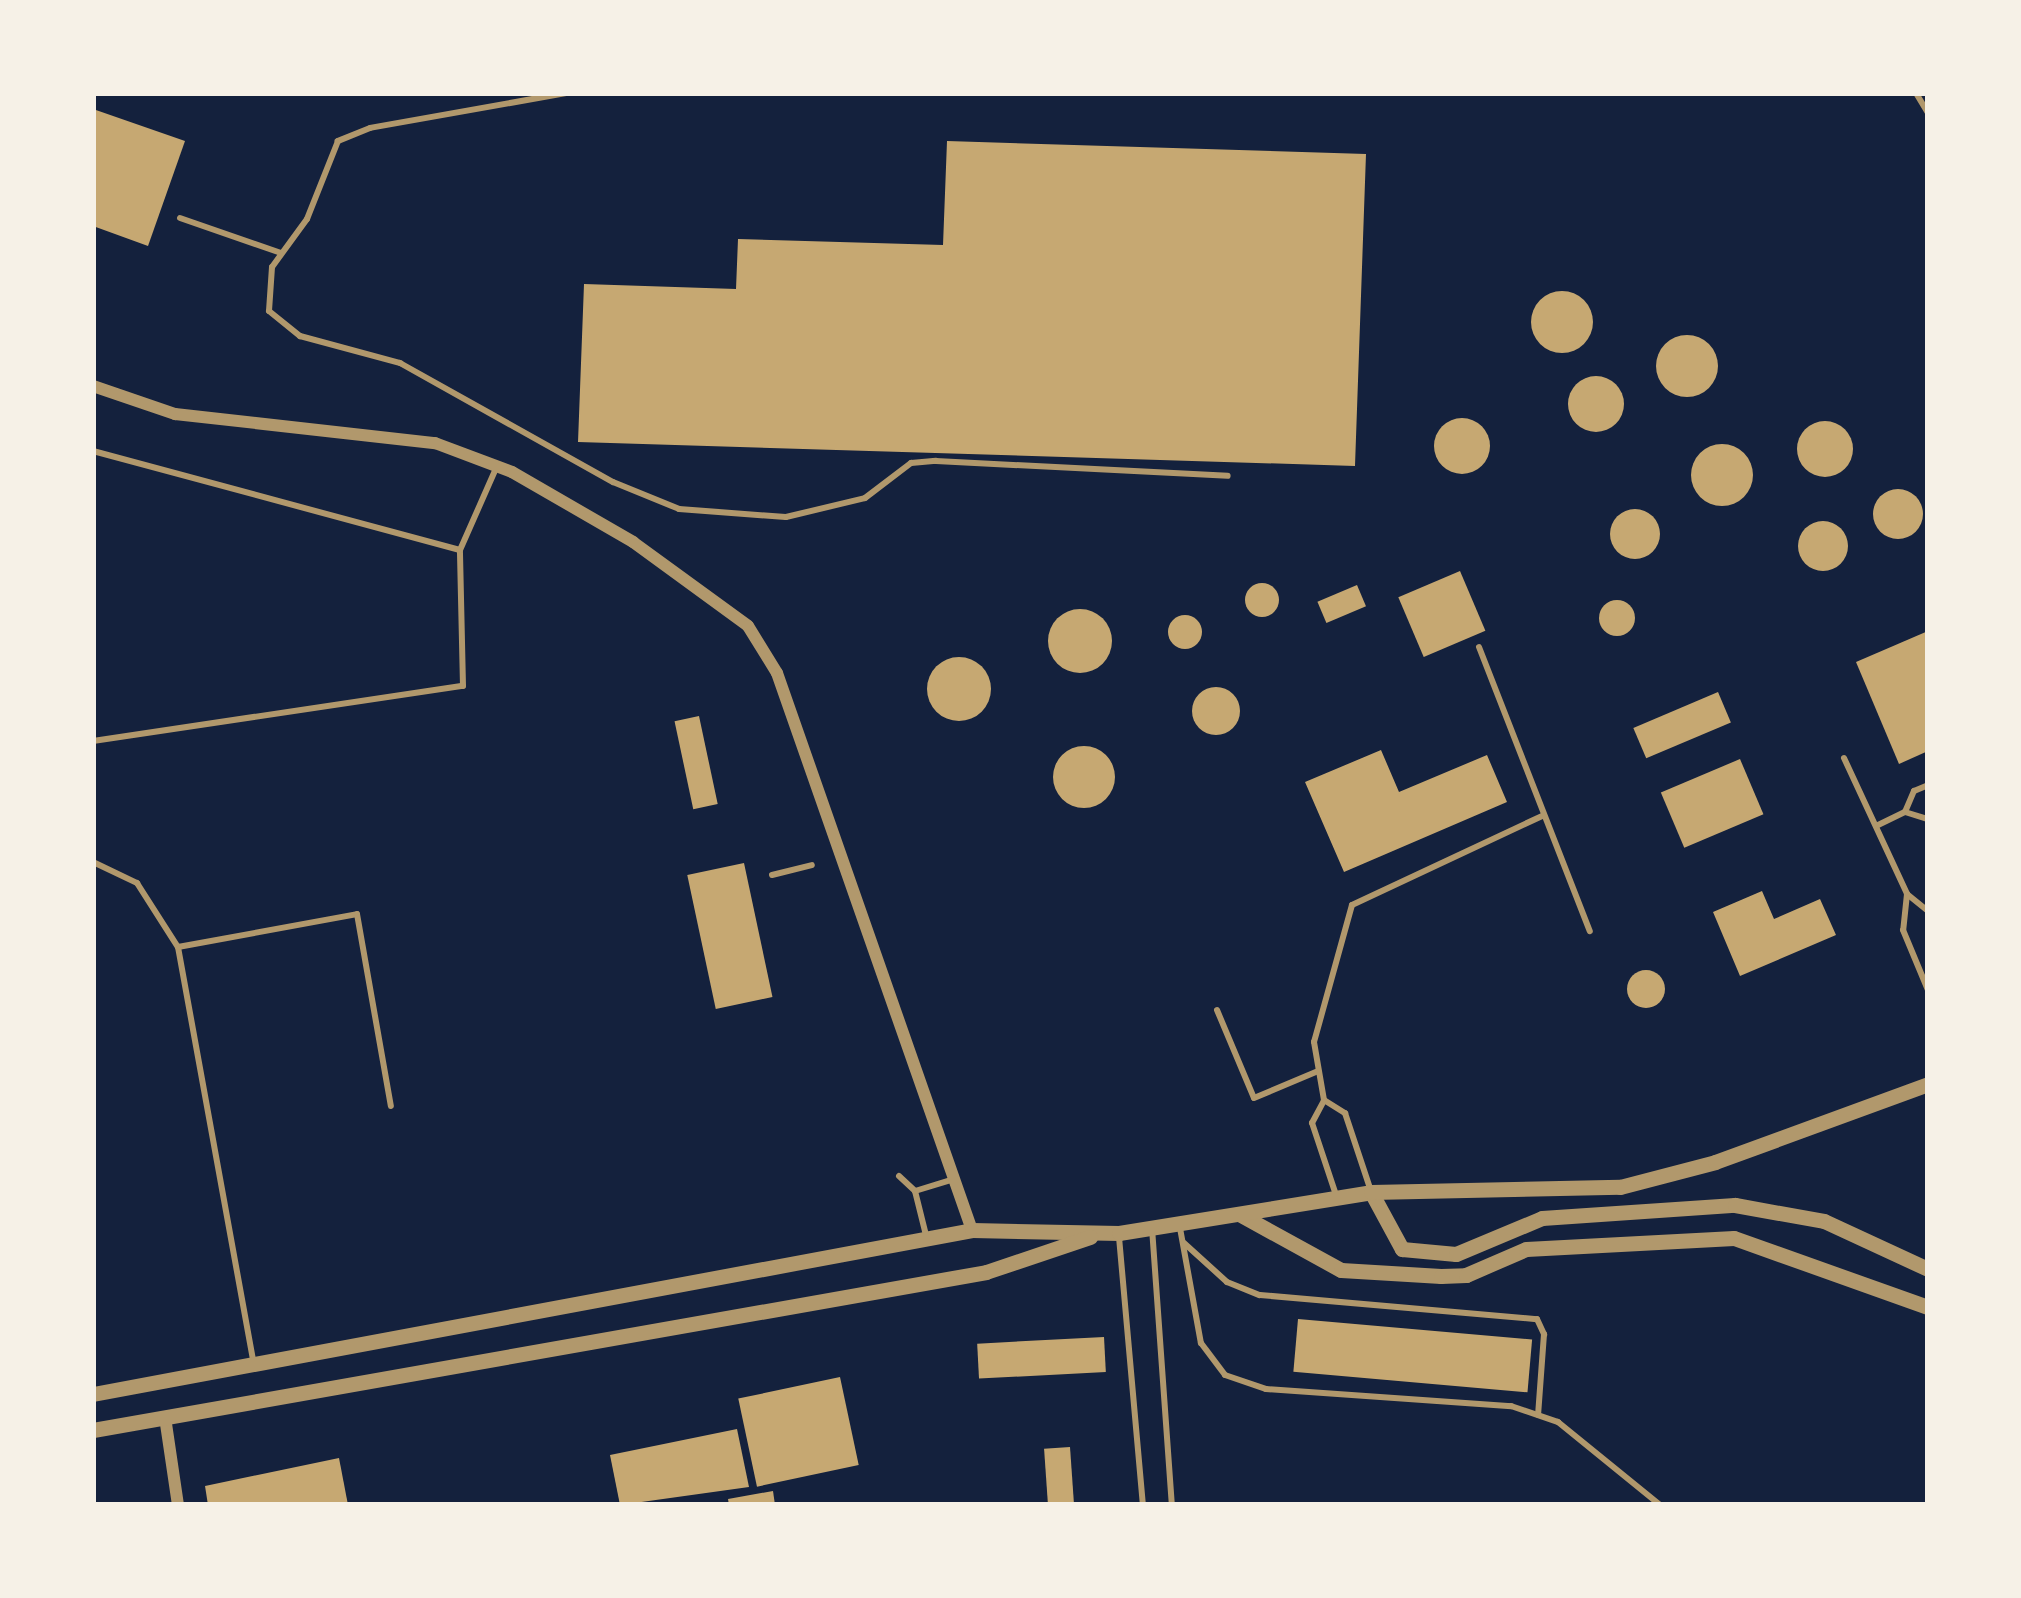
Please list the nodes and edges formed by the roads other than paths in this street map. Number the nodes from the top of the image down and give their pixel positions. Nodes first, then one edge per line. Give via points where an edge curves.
1 (566, 93) edge
2 (1916, 93) edge
3 (551, 95) edge
4 (1928, 113) edge
5 (181, 218) dead end
6 (281, 254) junction
7 (93, 386) edge
8 (93, 451) edge
9 (496, 466) junction
10 (1228, 476) dead end
11 (460, 550) junction
12 (1479, 647) dead end
13 (93, 741) edge
14 (1844, 758) dead end
15 (1928, 785) edge
16 (1905, 812) junction
17 (1542, 816) junction
18 (1928, 819) edge
19 (1876, 826) junction
20 (93, 862) edge
21 (812, 865) dead end
22 (772, 875) dead end
23 (1907, 894) junction
24 (1928, 910) edge
25 (1591, 931) dead end
26 (178, 947) junction
27 (1928, 990) edge
28 (1217, 1010) dead end
29 (1319, 1070) junction
30 (1928, 1084) edge
31 (1324, 1100) junction
32 (392, 1106) dead end
33 (899, 1176) dead end
34 (955, 1179) junction
35 (915, 1191) junction
36 (1371, 1192) junction
37 (1337, 1199) junction
38 (1691, 1208) junction
39 (1640, 1212) junction
40 (1239, 1214) junction
41 (1586, 1216) junction
42 (1152, 1228) junction
43 (972, 1230) junction
44 (1119, 1233) junction
45 (1181, 1233) junction
46 (1098, 1234) junction
47 (926, 1238) junction
48 (1693, 1239) junction
49 (1641, 1242) junction
50 (1587, 1245) junction
51 (1928, 1269) edge
52 (1928, 1307) edge
53 (254, 1364) junction
54 (93, 1394) edge
55 (1538, 1415) junction
56 (165, 1417) junction
57 (93, 1430) edge
58 (178, 1505) edge
59 (1143, 1505) edge
60 (1172, 1505) edge
61 (1660, 1505) edge

1 - 3 lane
2 - 4 lane
3 - 6 lane via 338,141 307,219
5 - 6 lane
6 - 10 lane via 268,291 268,311 280,324 400,363 614,482 680,508 786,517 865,498 910,463 936,461
7 - 9 street via 175,414 392,434
8 - 11 lane
9 - 11 lane
9 - 34 street via 680,572 748,626 777,673
11 - 13 lane via 463,686
12 - 17 lane
14 - 19 lane
15 - 16 lane via 1914,791
16 - 18 lane
16 - 19 lane
17 - 25 lane
17 - 29 lane via 1352,905 1313,1042
19 - 23 lane
20 - 26 lane via 137,883
21 - 22 lane
23 - 24 lane
23 - 27 lane via 1903,929
26 - 32 lane via 357,914
26 - 53 lane
28 - 29 lane via 1254,1098
29 - 31 lane
30 - 36 street via 1715,1162 1620,1187
31 - 36 lane via 1346,1113
31 - 37 lane via 1312,1123
33 - 35 lane
34 - 35 lane
34 - 43 street
35 - 47 lane
36 - 37 street
36 - 41 street via 1402,1249 1475,1251 1542,1218
37 - 40 street
38 - 39 street
38 - 48 street
38 - 51 street via 1735,1204 1825,1221
39 - 41 street
39 - 49 street
40 - 45 street
40 - 50 street via 1341,1270 1466,1275 1526,1249
41 - 50 street
42 - 44 street
42 - 45 street
42 - 60 lane
43 - 46 street
43 - 47 street
44 - 46 street
44 - 59 lane
45 - 55 lane via 1201,1343 1225,1376 1266,1389 1500,1404
45 - 55 lane via 1227,1282 1260,1295 1537,1319 1544,1334
46 - 56 street via 986,1272
47 - 53 street
48 - 49 street
48 - 52 street via 1734,1238
49 - 50 street
53 - 54 street
55 - 61 lane via 1558,1422
56 - 57 street
56 - 58 street

